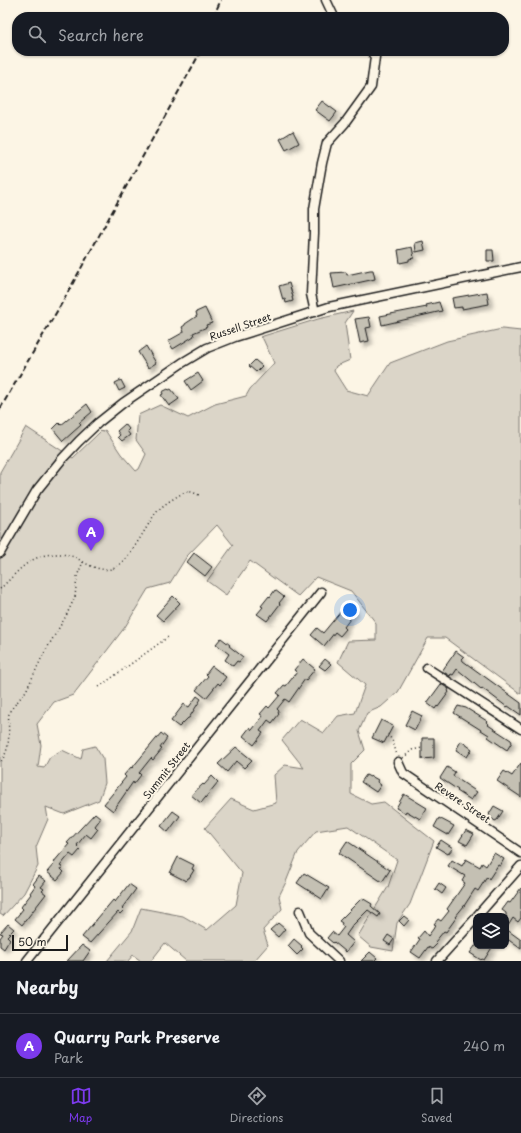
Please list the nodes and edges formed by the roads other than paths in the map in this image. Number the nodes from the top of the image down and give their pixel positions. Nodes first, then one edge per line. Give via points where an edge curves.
1 (326, 0) edge
2 (332, 12) edge
3 (374, 56) edge
4 (521, 267) edge
5 (315, 312) junction
6 (0, 553) edge
7 (321, 592) dead end
8 (427, 668) dead end
9 (521, 730) edge
10 (398, 762) road end
11 (521, 853) edge
12 (521, 866) edge
13 (300, 911) dead end
14 (480, 913) edge
15 (473, 921) edge
16 (27, 961) edge
17 (338, 961) edge
18 (437, 961) edge

1 - 2 street
3 - 5 street via 371,87 327,143 322,163 314,209 311,294
4 - 5 street, Russell Street
5 - 6 street, Russell Street via 207,348 123,403 89,431 53,470 29,503
7 - 16 street, Summit Street
8 - 9 street
10 - 11 street, Revere Street via 403,773
12 - 14 street
13 - 17 street via 309,933
15 - 18 street

